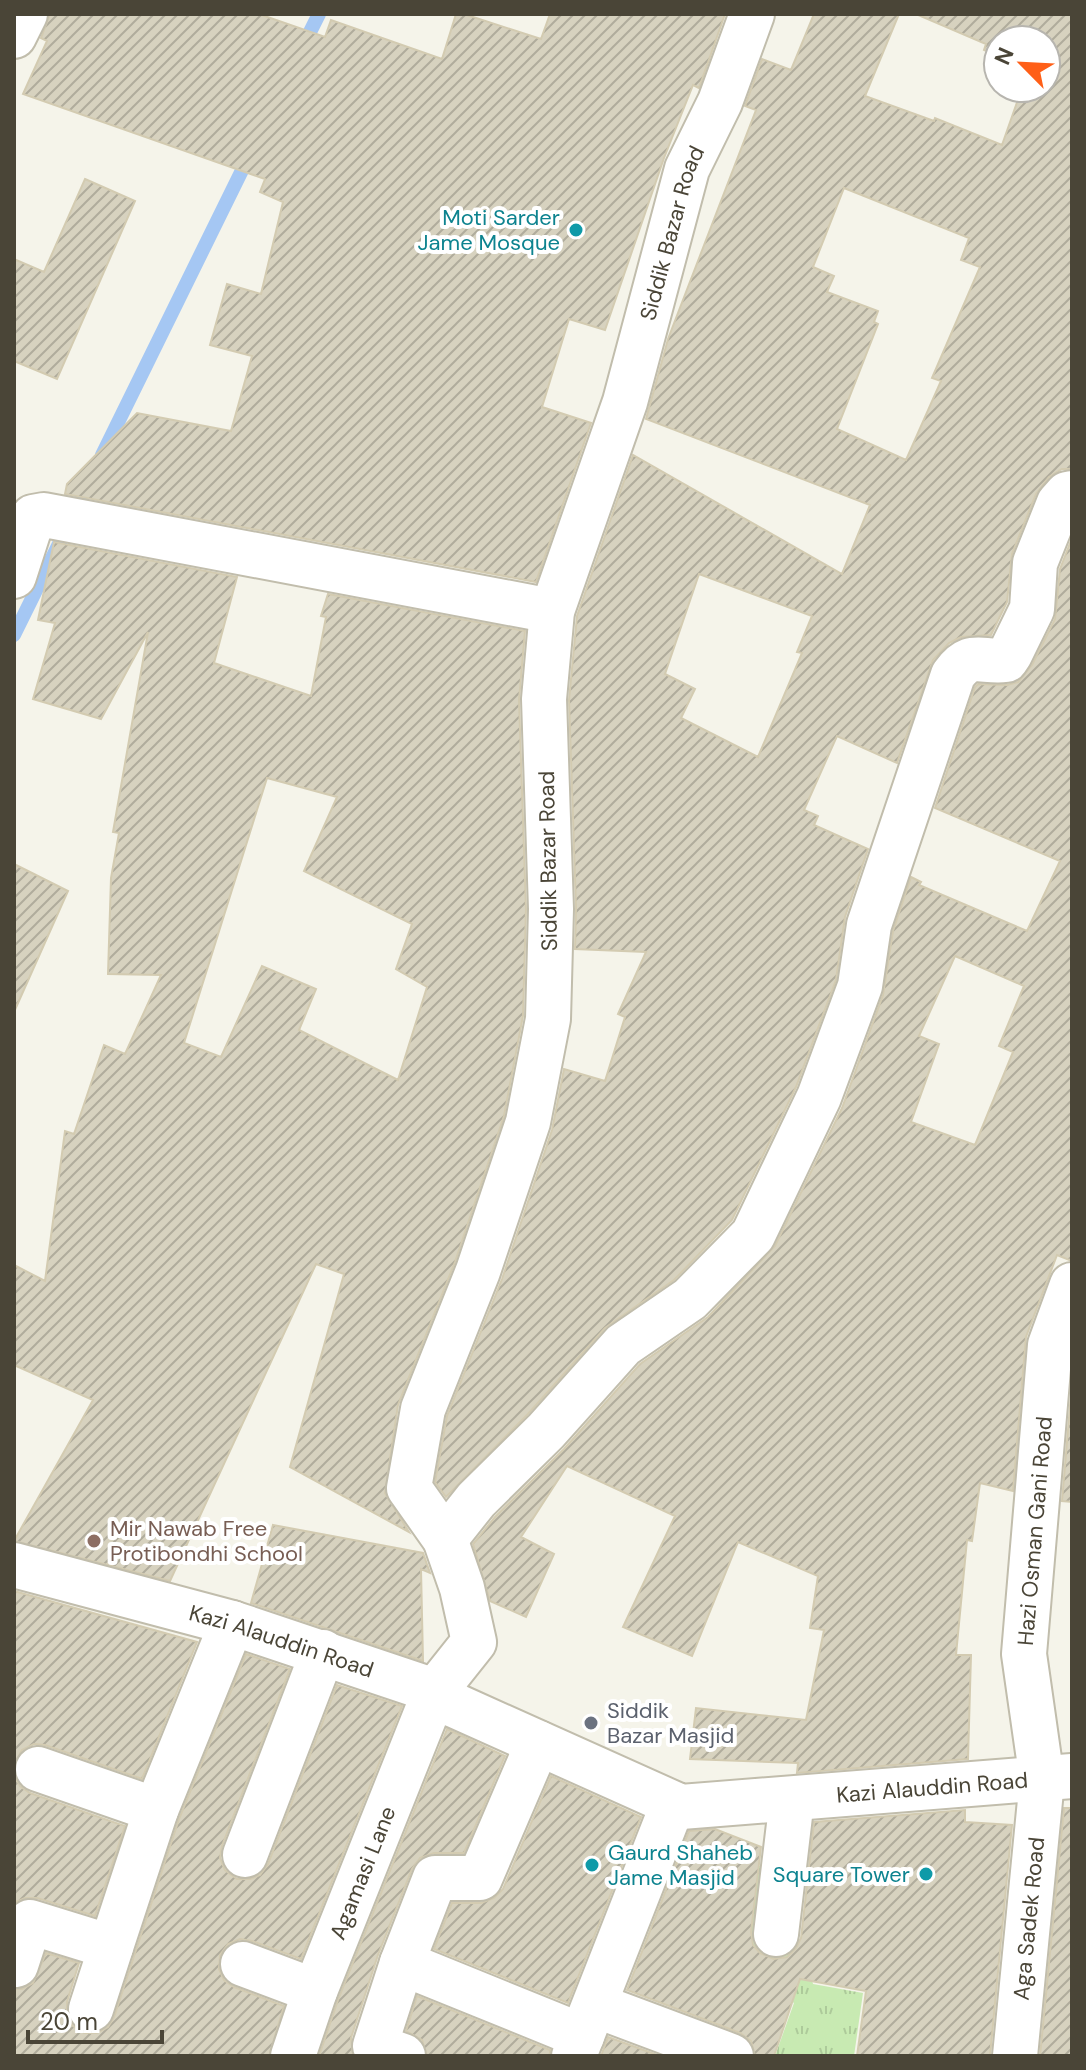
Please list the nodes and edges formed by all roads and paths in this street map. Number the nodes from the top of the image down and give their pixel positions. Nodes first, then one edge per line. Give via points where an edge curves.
1 (25, 14) edge
2 (752, 14) edge
3 (14, 36) edge
4 (1072, 493) edge
5 (14, 576) edge
6 (552, 611) junction
7 (1072, 1285) edge
8 (445, 1539) junction
9 (14, 1565) edge
10 (232, 1623) junction
11 (323, 1652) junction
12 (435, 1691) junction
13 (538, 1743) junction
14 (38, 1769) dead end
15 (1057, 1778) edge
16 (792, 1799) junction
17 (673, 1804) junction
18 (156, 1810) junction
19 (245, 1855) dead end
20 (22, 1920) edge
21 (776, 1934) dead end
22 (111, 1947) junction
23 (402, 1963) junction
24 (243, 1964) dead end
25 (16, 1965) dead end
26 (315, 1991) junction
27 (91, 2009) dead end
28 (584, 2032) edge
29 (293, 2056) edge
30 (403, 2056) edge
31 (731, 2056) edge
32 (1015, 2056) edge

1 - 3 street
2 - 6 street, Siddik Bazar Road via 720,102 687,169 625,402
4 - 8 street via 1059,503 1035,563 1032,609 1010,654 1006,660 962,662 953,675 869,925 860,986 819,1097 753,1235 690,1299 623,1345
5 - 6 street via 33,517 44,515
6 - 8 street, Siddik Bazar Road via 544,699 551,909 548,1019 528,1122 478,1271 423,1409 409,1488
7 - 15 street, Hazi Osman Gani Road via 1050,1345 1024,1654
8 - 12 street, Siddik Bazar Road via 474,1642
9 - 10 street, Kazi Alauddin Road
10 - 11 street, Kazi Alauddin Road
10 - 18 street
11 - 12 street, Kazi Alauddin Road
11 - 19 street
12 - 13 street, Kazi Alauddin Road
12 - 26 street, Agamasi Lane
13 - 17 street, Kazi Alauddin Road
13 - 23 street via 480,1878 435,1878
14 - 18 street
15 - 16 street, Kazi Alauddin Road
15 - 32 street, Aga Sadek Road
16 - 17 street, Kazi Alauddin Road
16 - 21 street
17 - 28 street
18 - 22 street
20 - 22 street
20 - 25 street
22 - 27 street
23 - 28 street
23 - 30 street via 375,2046
24 - 26 street
26 - 29 street, Agamasi Lane
28 - 31 street

